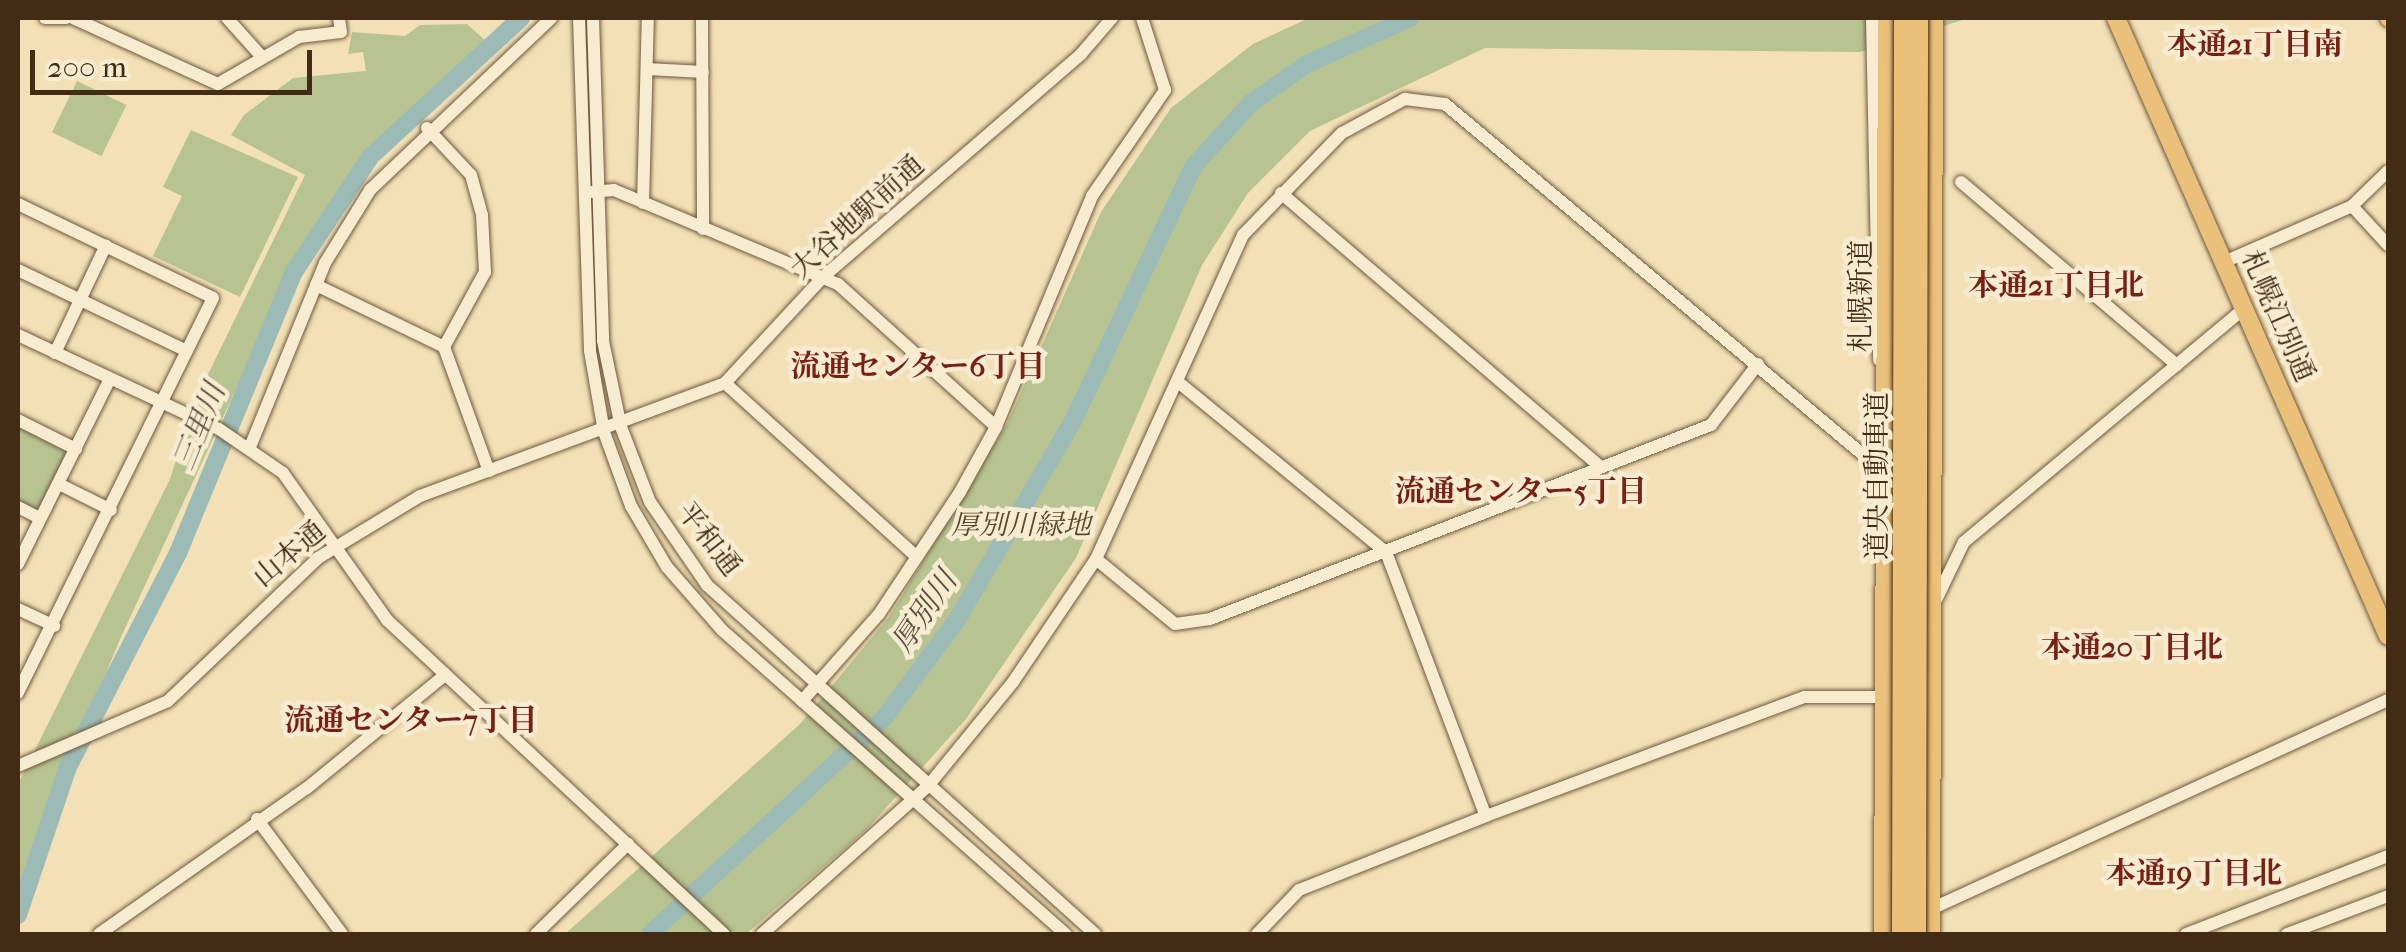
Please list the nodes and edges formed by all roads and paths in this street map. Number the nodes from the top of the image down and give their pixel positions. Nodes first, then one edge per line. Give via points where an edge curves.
1 (46, 18) edge
2 (70, 18) edge
3 (227, 18) edge
4 (339, 18) edge
5 (551, 18) edge
6 (579, 18) edge
7 (593, 18) edge
8 (648, 18) edge
9 (702, 18) edge
10 (1112, 18) edge
11 (1142, 18) edge
12 (1887, 18) edge
13 (1919, 18) edge
14 (1934, 18) edge
15 (2116, 18) edge
16 (262, 57) junction
17 (648, 69) junction
18 (703, 72) junction
19 (427, 128) junction
20 (2388, 171) edge
21 (1961, 182) dead end
22 (584, 192) junction
23 (601, 192) junction
24 (1281, 194) junction
25 (18, 204) edge
26 (643, 204) junction
27 (2352, 206) junction
28 (703, 229) junction
29 (106, 245) junction
30 (2388, 245) edge
31 (2224, 262) junction
32 (18, 270) edge
33 (823, 277) junction
34 (316, 285) junction
35 (80, 301) junction
36 (2244, 308) junction
37 (18, 335) edge
38 (444, 347) junction
39 (187, 351) junction
40 (55, 353) junction
41 (1758, 364) junction
42 (2176, 365) junction
43 (110, 379) junction
44 (1178, 382) junction
45 (724, 384) junction
46 (162, 402) junction
47 (18, 420) edge
48 (621, 427) junction
49 (996, 427) junction
50 (604, 432) junction
51 (1888, 437) junction
52 (76, 448) junction
53 (250, 448) junction
54 (1599, 466) junction
55 (489, 470) junction
56 (1888, 475) junction
57 (59, 484) junction
58 (18, 508) edge
59 (111, 510) junction
60 (40, 518) junction
61 (339, 543) junction
62 (1386, 552) junction
63 (918, 557) junction
64 (1096, 559) junction
65 (18, 564) edge
66 (1934, 608) junction
67 (18, 609) edge
68 (54, 626) junction
69 (2388, 636) edge
70 (445, 675) junction
71 (816, 686) junction
72 (18, 692) edge
73 (1885, 697) junction
74 (1932, 697) junction
75 (802, 700) junction
76 (2388, 700) edge
77 (18, 766) edge
78 (928, 786) junction
79 (914, 800) junction
80 (1486, 816) junction
81 (257, 819) junction
82 (628, 844) junction
83 (2388, 856) edge
84 (2388, 896) edge
85 (1931, 909) junction
86 (2227, 920) junction
87 (723, 933) edge
88 (99, 934) edge
89 (342, 934) edge
90 (536, 934) edge
91 (762, 934) edge
92 (1066, 934) edge
93 (1095, 934) edge
94 (1257, 934) edge
95 (1884, 934) edge
96 (1900, 934) edge
97 (1917, 934) edge
98 (1931, 934) edge
99 (2186, 934) edge
100 (2233, 934) edge
101 (2287, 934) edge

1 - 2 street
2 - 16 street via 218,84
3 - 16 street
4 - 16 street via 341,32 299,37
5 - 19 street
6 - 22 street, 平和通
7 - 23 street, 平和通
8 - 17 street
9 - 18 street
10 - 33 street, 大谷地駅前通 via 1081,54
11 - 49 street via 1165,90 1092,196
12 - 51 highway, 札幌新道
12 - 51 street via 1874,39 1876,342
12 - 96 highway, 道央自動車道, bridge
13 - 97 highway, 道央自動車道, bridge
14 - 66 highway
15 - 31 highway, 札幌江別通
17 - 18 street
17 - 26 street
18 - 28 street
19 - 34 street via 370,190
19 - 38 street via 471,175 481,204 485,272
20 - 27 street
21 - 42 street
22 - 23 street
22 - 50 street, 平和通 via 590,351
23 - 26 street
23 - 48 street, 平和通 via 603,341
24 - 41 street via 1342,134 1405,99 1429,98
24 - 44 street via 1243,235
24 - 54 street
25 - 29 street
26 - 28 street
27 - 30 street
27 - 31 street
28 - 33 street
29 - 35 street
29 - 39 street via 213,298
31 - 36 highway, 札幌江別通
32 - 35 street
33 - 45 street, 大谷地駅前通
33 - 49 street
34 - 38 street
34 - 53 street
35 - 39 street
35 - 40 street
36 - 42 street
36 - 69 highway, 札幌江別通
37 - 40 street
38 - 55 street
39 - 46 street
40 - 43 street
41 - 54 street via 1710,425
41 - 56 street
42 - 66 street via 1964,542
43 - 46 street
43 - 52 street
44 - 62 street
44 - 64 street
45 - 48 street, 大谷地駅前通
45 - 63 street
46 - 53 street
46 - 59 street
47 - 52 street
48 - 50 street, 山本通
48 - 71 street, 平和通 via 650,502 708,584
49 - 63 street
50 - 55 street, 山本通
50 - 75 street, 平和通 via 631,506 667,567
51 - 56 highway, 札幌新道
52 - 57 street
53 - 61 street via 283,473
54 - 62 street
55 - 61 street, 山本通 via 420,496
56 - 73 highway, 札幌新道
57 - 59 street
57 - 60 street
58 - 60 street
59 - 68 street
60 - 65 street
61 - 70 street via 387,620
61 - 77 street, 山本通 via 191,683 105,730
62 - 64 street via 1210,618 1175,624
62 - 80 street
63 - 71 street
64 - 78 street via 1012,682
66 - 74 highway
67 - 68 street
68 - 72 street
70 - 81 street via 307,788
70 - 82 street
71 - 75 street
71 - 78 street, 平和通
73 - 74 street
73 - 80 street via 1805,697
73 - 95 highway, 札幌新道
74 - 85 highway
75 - 79 street, 平和通
76 - 85 street
78 - 79 street
78 - 93 street, 平和通
79 - 91 street
79 - 92 street, 平和通
80 - 94 street via 1299,890
81 - 88 street
81 - 89 street
82 - 87 street
82 - 90 street
83 - 86 street
84 - 101 street
85 - 98 highway
86 - 99 street
86 - 100 street

